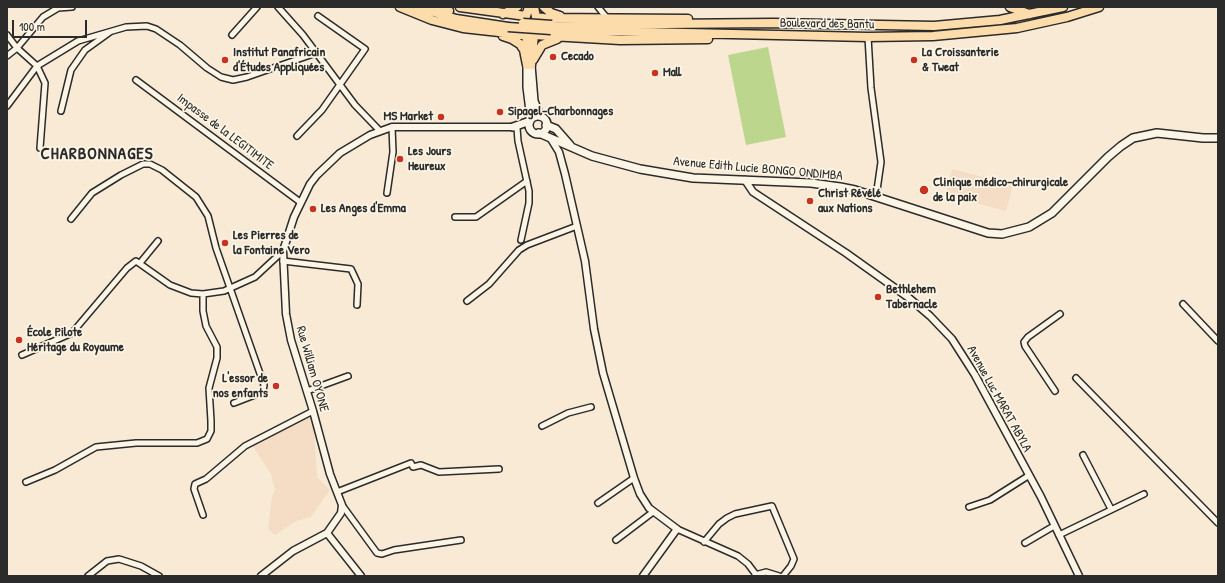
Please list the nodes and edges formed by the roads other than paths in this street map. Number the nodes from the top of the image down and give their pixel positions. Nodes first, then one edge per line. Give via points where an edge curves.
1 (72, 7) edge
2 (257, 7) edge
3 (278, 7) edge
4 (400, 7) edge
5 (418, 7) edge
6 (435, 7) edge
7 (460, 7) edge
8 (517, 7) edge
9 (529, 7) edge
10 (534, 7) edge
11 (544, 7) edge
12 (598, 7) edge
13 (1005, 7) edge
14 (1010, 7) edge
15 (1063, 7) edge
16 (1099, 7) edge
17 (503, 14) junction
18 (1032, 14) junction
19 (318, 16) dead end
20 (526, 16) junction
21 (536, 17) junction
22 (608, 18) junction
23 (568, 19) junction
24 (1000, 20) junction
25 (774, 23) junction
26 (508, 25) junction
27 (552, 28) junction
28 (113, 30) junction
29 (480, 30) junction
30 (7, 35) edge
31 (232, 35) dead end
32 (530, 35) junction
33 (774, 35) junction
34 (868, 37) junction
35 (570, 38) junction
36 (17, 48) junction
37 (316, 54) junction
38 (7, 56) edge
39 (529, 65) junction
40 (37, 66) junction
41 (136, 80) dead end
42 (339, 85) junction
43 (7, 106) edge
44 (61, 111) dead end
45 (540, 116) junction
46 (531, 120) junction
47 (546, 125) junction
48 (392, 127) junction
49 (515, 128) junction
50 (531, 130) junction
51 (380, 131) junction
52 (539, 133) junction
53 (297, 136) dead end
54 (1218, 138) edge
55 (551, 139) junction
56 (570, 145) junction
57 (40, 148) dead end
58 (745, 180) junction
59 (527, 181) junction
60 (387, 193) dead end
61 (876, 197) junction
62 (300, 202) junction
63 (455, 217) dead end
64 (71, 219) dead end
65 (577, 226) junction
66 (521, 240) dead end
67 (158, 241) dead end
68 (283, 251) junction
69 (283, 261) junction
70 (140, 263) junction
71 (230, 289) junction
72 (203, 294) junction
73 (466, 301) dead end
74 (1183, 304) dead end
75 (358, 305) dead end
76 (1060, 314) dead end
77 (1218, 341) edge
78 (22, 355) dead end
79 (348, 376) dead end
80 (1076, 378) dead end
81 (307, 391) junction
82 (1055, 391) dead end
83 (234, 403) dead end
84 (591, 407) dead end
85 (313, 411) junction
86 (542, 426) dead end
87 (1083, 455) dead end
88 (499, 469) dead end
89 (1028, 476) junction
90 (634, 478) junction
91 (26, 482) dead end
92 (337, 492) junction
93 (1144, 494) dead end
94 (598, 503) dead end
95 (342, 506) junction
96 (969, 508) dead end
97 (1111, 509) junction
98 (653, 512) junction
99 (203, 515) dead end
100 (1218, 523) edge
101 (1054, 526) junction
102 (676, 529) junction
103 (327, 533) junction
104 (1059, 535) junction
105 (461, 540) dead end
106 (616, 540) dead end
107 (704, 542) junction
108 (1025, 543) dead end
109 (90, 575) edge
110 (756, 575) edge
111 (159, 576) edge
112 (263, 576) edge
113 (361, 576) edge
114 (643, 576) edge
115 (779, 576) edge
116 (783, 576) edge
117 (1079, 576) edge

1 - 36 street via 58,8 43,17
2 - 31 street
3 - 37 street
4 - 29 highway via 432,20
5 - 26 highway via 463,20
6 - 26 highway
7 - 17 highway
8 - 17 highway
9 - 20 highway
10 - 21 highway
11 - 23 highway via 551,13
12 - 22 street
13 - 24 highway via 1006,14
14 - 18 highway
15 - 18 highway, Boulevard des Bantu
16 - 34 highway, Boulevard des Bantu via 1067,17 1005,30 941,36
17 - 20 highway
18 - 24 highway, Boulevard des Bantu
19 - 42 street via 365,49
20 - 21 highway
20 - 32 highway via 521,20 520,26 522,31
21 - 23 highway
21 - 32 highway via 540,26 538,32
22 - 23 highway
22 - 25 highway via 757,20
24 - 25 highway, Boulevard des Bantu via 902,26
25 - 27 highway, Boulevard des Bantu
26 - 27 highway, bridge
27 - 33 highway, Boulevard des Bantu
28 - 37 street via 136,27 156,29 207,68 221,77 233,80
28 - 40 street via 78,40
28 - 44 street via 78,59 71,70
29 - 32 highway
29 - 39 highway via 517,41 524,50
30 - 36 street
32 - 35 highway
32 - 39 highway
33 - 34 highway, Boulevard des Bantu
33 - 35 highway via 757,38 685,40
34 - 61 street via 871,88 881,162
35 - 39 highway via 545,42
36 - 38 street
36 - 40 street
37 - 42 street
39 - 45 main road via 534,101
39 - 46 main road via 527,87
40 - 43 street
40 - 57 street via 46,83
41 - 62 street, Impasse de la LEGITIMITE
42 - 51 street
42 - 53 street via 314,120
45 - 46 main road
45 - 47 main road via 545,119
46 - 49 main road
46 - 50 main road
47 - 52 main road
47 - 56 main road via 556,129
48 - 49 street, Rue William OYONE
48 - 51 street, Rue William OYONE
48 - 60 street via 393,146
49 - 50 main road
49 - 59 street
50 - 52 main road
51 - 62 street, Rue William OYONE via 332,159 313,179
52 - 55 main road
54 - 61 main road, Avenue Edith Lucie BONGO ONDIMBA via 1157,133 1133,138 1108,157 1052,213 1029,227 1002,234 988,233
55 - 56 main road
55 - 65 street via 559,152
56 - 58 main road, Avenue Edith Lucie BONGO ONDIMBA via 592,156 640,169 693,178
58 - 61 main road, Avenue Edith Lucie BONGO ONDIMBA via 826,185
58 - 89 street, Avenue Luc MARAT ABYLA via 753,192 910,298 943,329 974,374
59 - 63 street via 476,217
59 - 66 street via 529,203
62 - 68 street, Rue William OYONE
64 - 71 street via 92,193 136,166 150,164 186,187 203,206
65 - 73 street via 519,250 489,284
65 - 90 street via 603,373
67 - 70 street
68 - 69 street, Rue William OYONE
68 - 71 street via 255,277
69 - 75 street via 351,269 358,284
69 - 81 street, Rue William OYONE via 290,340
70 - 72 street via 170,285 191,293
70 - 78 street via 132,262 72,333
71 - 72 street
71 - 83 street via 264,385 260,393
72 - 91 street via 206,326 218,347 209,388 211,421 207,439 197,443 136,443 96,447 55,470
74 - 77 street
76 - 82 street via 1024,342
79 - 81 street
80 - 100 street
81 - 85 street, Rue William OYONE
84 - 86 street via 568,413
85 - 92 street, Rue William OYONE
85 - 99 street via 246,446 211,475 195,484 194,490
87 - 97 street
88 - 92 street via 439,472 421,464 413,467 412,463
89 - 96 street via 990,500
89 - 101 street, Avenue Luc MARAT ABYLA
90 - 94 street
90 - 98 street via 642,498
92 - 95 street, Rue William OYONE
93 - 97 street
95 - 103 street via 338,519
95 - 105 street via 377,553
97 - 104 street
98 - 102 street
98 - 106 street
101 - 104 street, Avenue Luc MARAT ABYLA
101 - 108 street
102 - 107 street
102 - 114 street
103 - 112 street via 293,551
103 - 113 street
104 - 117 street, Avenue Luc MARAT ABYLA
107 - 110 street via 738,556
107 - 116 street via 727,518 772,506 794,559
109 - 111 street via 107,561 119,559 141,566
110 - 115 street via 766,572

